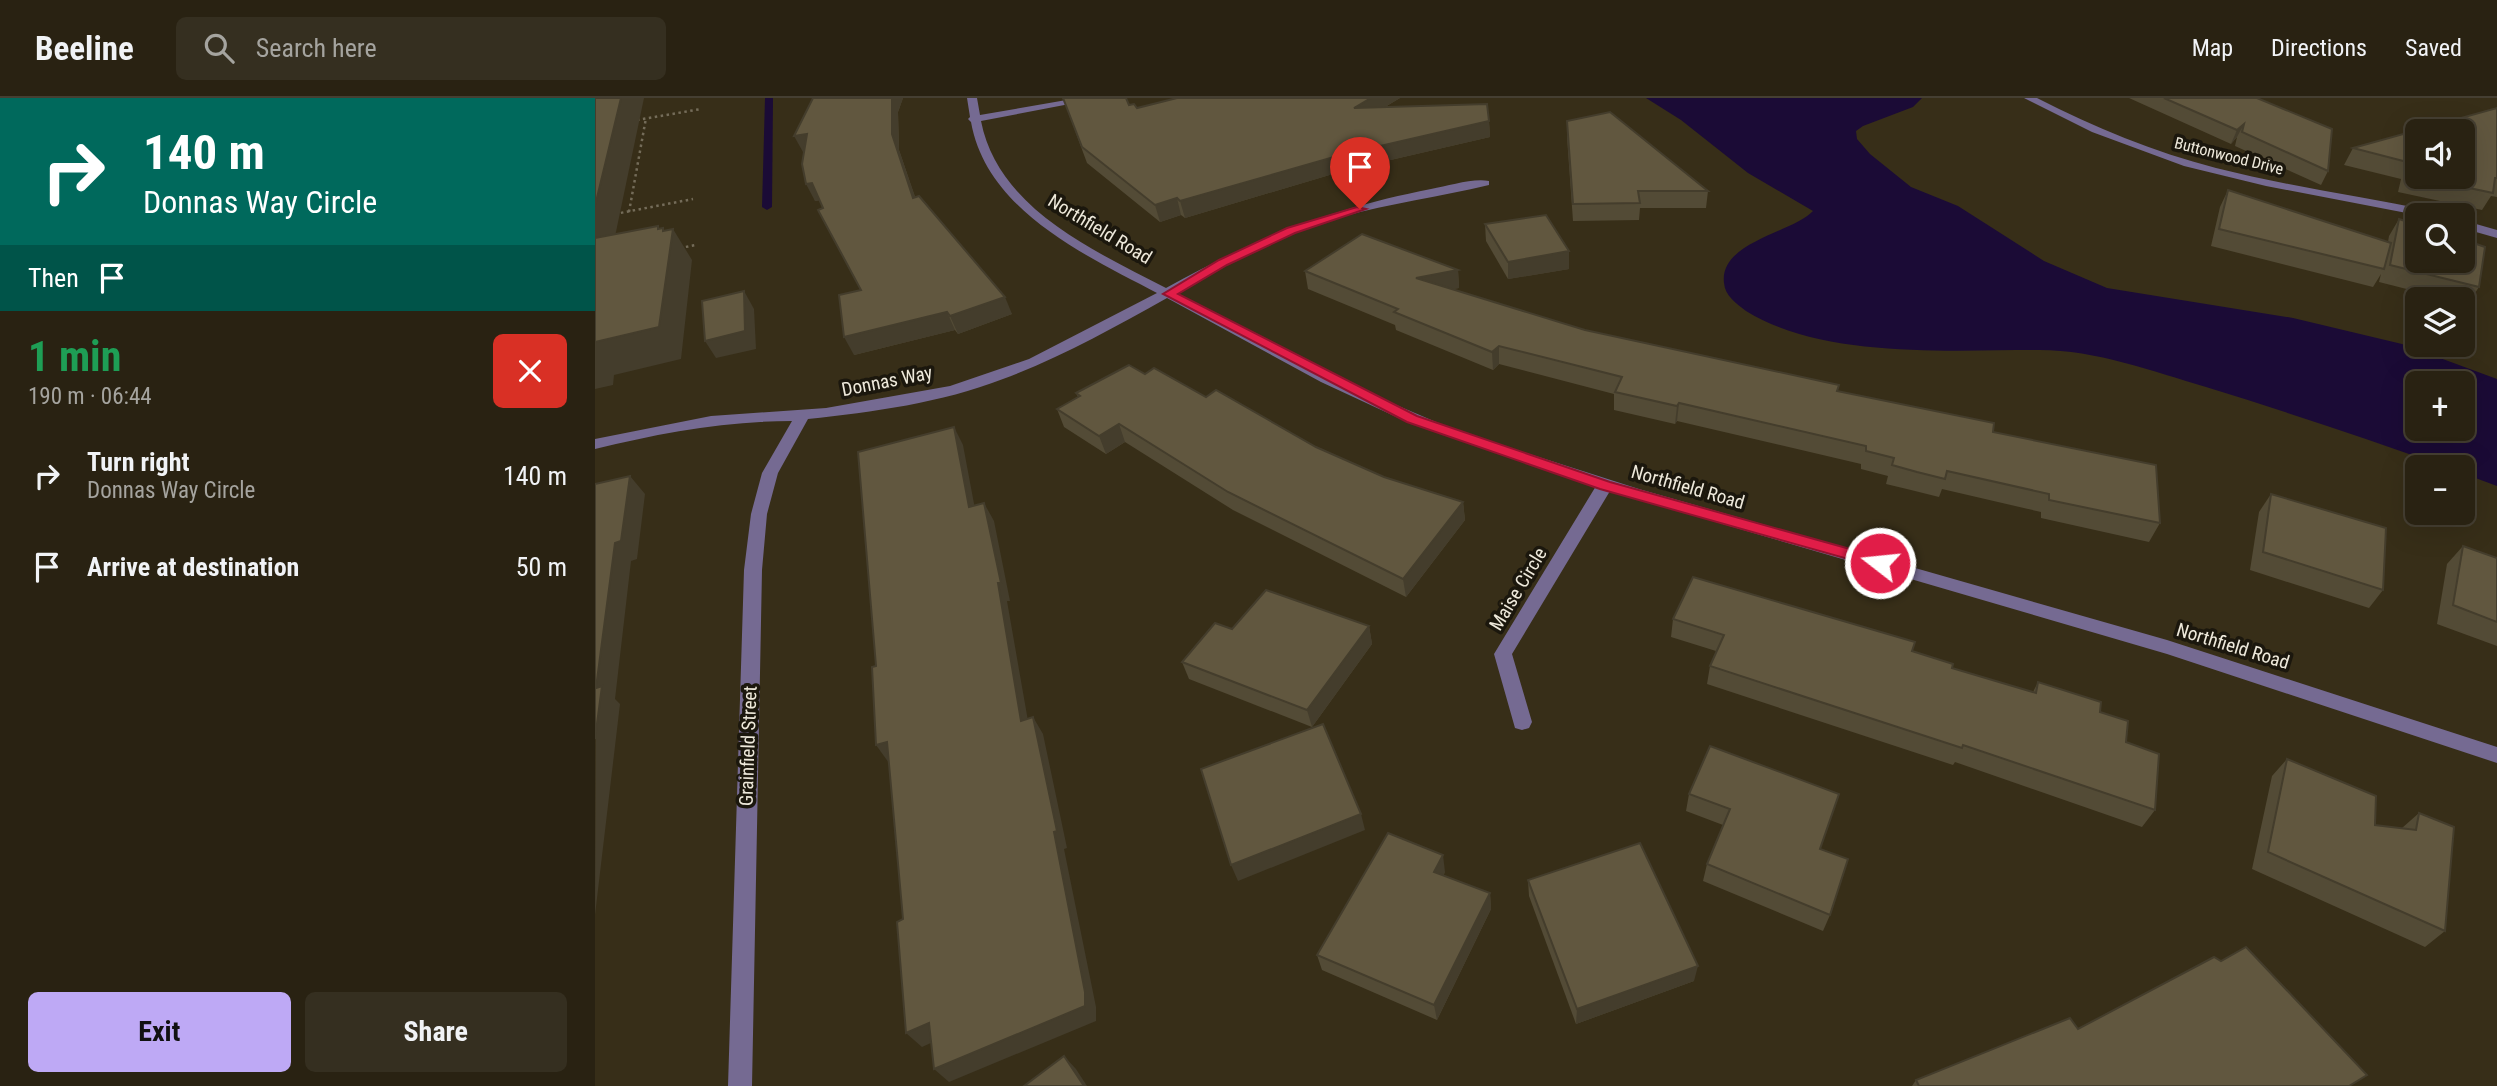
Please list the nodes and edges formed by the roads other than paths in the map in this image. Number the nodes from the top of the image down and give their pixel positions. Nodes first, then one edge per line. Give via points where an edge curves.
1 (972, 98) edge
2 (1096, 98) edge
3 (2029, 98) edge
4 (973, 119) junction
5 (1485, 183) dead end
6 (2405, 209) edge
7 (2475, 227) edge
8 (2497, 234) edge
9 (1169, 294) junction
10 (801, 416) junction
11 (595, 444) edge
12 (1605, 485) junction
13 (1522, 722) dead end
14 (2497, 755) edge
15 (740, 1086) edge

1 - 4 street, Northfield Road
2 - 4 street
3 - 6 street, Buttonwood Drive via 2095,131 2183,162
4 - 9 street, Northfield Road via 997,176 1041,221
5 - 9 street, Donnas Way via 1360,209 1291,231 1223,262
7 - 8 street
9 - 10 street, Donnas Way via 1071,346 994,378
9 - 12 street, Northfield Road via 1412,419
10 - 11 street, Donnas Way via 741,417
10 - 15 street, Grainfield Street via 770,473 758,514
12 - 13 street, Maise Circle via 1503,654
12 - 14 street, Northfield Road via 1995,595 2367,709

